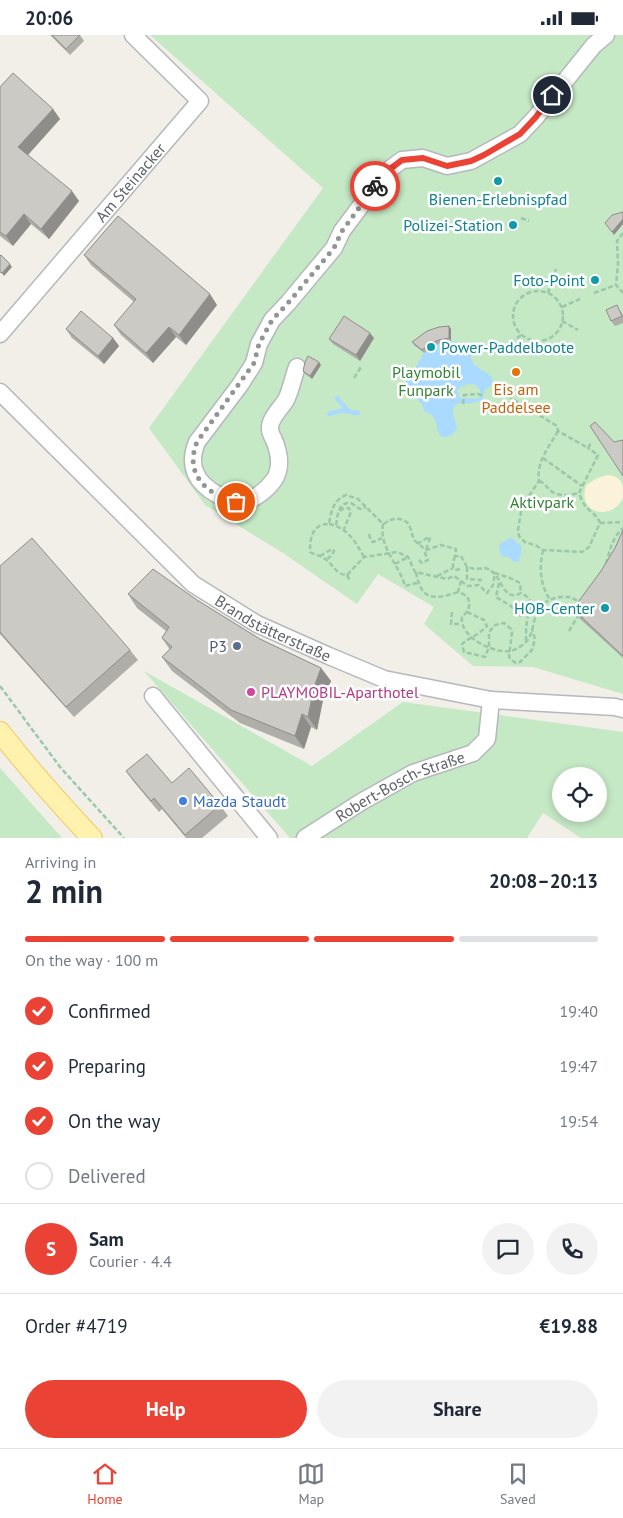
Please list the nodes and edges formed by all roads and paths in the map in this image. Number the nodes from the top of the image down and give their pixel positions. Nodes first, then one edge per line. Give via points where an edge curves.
1 (133, 35) edge
2 (606, 35) edge
3 (521, 218) dead end
4 (529, 221) dead end
5 (623, 233) edge
6 (556, 269) dead end
7 (616, 285) junction
8 (548, 293) junction
9 (594, 293) dead end
10 (623, 293) edge
11 (580, 299) dead end
12 (562, 307) junction
13 (562, 321) junction
14 (578, 331) dead end
15 (0, 334) edge
16 (521, 335) junction
17 (499, 352) dead end
18 (297, 367) dead end
19 (361, 367) dead end
20 (354, 378) dead end
21 (501, 392) dead end
22 (0, 393) edge
23 (484, 396) dead end
24 (463, 404) dead end
25 (558, 431) junction
26 (591, 443) dead end
27 (588, 448) junction
28 (542, 457) junction
29 (539, 481) junction
30 (582, 486) junction
31 (579, 493) junction
32 (366, 507) junction
33 (339, 512) junction
34 (623, 522) edge
35 (600, 523) junction
36 (329, 524) junction
37 (383, 524) junction
38 (336, 525) junction
39 (623, 528) edge
40 (344, 529) junction
41 (369, 534) dead end
42 (382, 538) junction
43 (417, 544) junction
44 (543, 550) junction
45 (389, 553) junction
46 (424, 553) junction
47 (455, 555) junction
48 (320, 556) junction
49 (364, 557) junction
50 (408, 557) junction
51 (326, 560) junction
52 (419, 561) dead end
53 (395, 564) junction
54 (467, 567) junction
55 (453, 568) junction
56 (462, 568) dead end
57 (605, 569) edge
58 (416, 572) junction
59 (495, 573) junction
60 (347, 575) junction
61 (436, 577) junction
62 (482, 580) dead end
63 (350, 581) dead end
64 (461, 581) junction
65 (499, 581) junction
66 (418, 583) junction
67 (458, 592) junction
68 (521, 593) junction
69 (550, 600) junction
70 (584, 605) edge
71 (452, 612) dead end
72 (467, 612) junction
73 (579, 614) edge
74 (528, 615) junction
75 (461, 624) junction
76 (532, 629) junction
77 (569, 631) dead end
78 (472, 638) junction
79 (526, 641) junction
80 (489, 647) junction
81 (510, 651) junction
82 (0, 686) edge
83 (153, 695) dead end
84 (490, 700) junction
85 (623, 709) edge
86 (0, 732) edge
87 (92, 838) edge
88 (124, 838) edge
89 (269, 838) edge
90 (305, 838) edge

1 - 15 street, Am Steinacker via 200,101
2 - 18 street via 594,45 520,134 471,161 447,166 423,158 402,160 386,172 342,231 334,248 272,320 259,344 254,363 197,442 193,451 194,469 197,477 213,492 236,502 248,500 260,495 276,478 279,457 269,431 270,424 287,399
3 - 4 path
5 - 7 path via 617,241
6 - 8 path
7 - 9 path
7 - 10 path
8 - 12 path
8 - 16 path via 531,291 516,302 512,319
11 - 12 path
12 - 13 path
13 - 14 path
13 - 16 path via 560,328 549,338 534,341
16 - 17 path
19 - 20 path
21 - 25 path via 556,426
22 - 84 street, Brandstätterstraße via 194,584 256,624 384,679
23 - 24 path via 464,395
25 - 27 path
25 - 28 path
26 - 27 path
27 - 30 path via 598,455
28 - 29 path via 537,471
28 - 30 path
29 - 31 path via 560,495
29 - 44 path via 522,506 518,530 525,542
30 - 31 path
31 - 35 path via 584,505
32 - 33 path via 360,509 348,502 341,506
32 - 36 path via 352,496 341,497 333,507
32 - 37 path
33 - 38 path
33 - 40 path via 347,508 351,512
34 - 35 path
35 - 44 path via 589,547 582,552
36 - 38 path
36 - 48 path via 317,527 312,535 310,552
37 - 42 path
37 - 43 path via 396,518 406,521
38 - 40 path
39 - 57 path via 611,545
40 - 49 path
41 - 42 path via 373,542
42 - 45 path
43 - 46 path
43 - 46 path via 430,538
44 - 69 path via 540,574
45 - 49 path
45 - 50 path
45 - 53 path
46 - 47 path via 441,545 456,549
46 - 52 path via 427,562
47 - 54 path via 461,557
47 - 55 path
48 - 51 path
48 - 51 path via 332,549 334,553
49 - 60 path
50 - 53 path
50 - 58 path
51 - 60 path via 334,569
53 - 66 path via 405,586
54 - 59 path via 486,568
54 - 62 path via 467,579
55 - 56 path
55 - 61 path
58 - 61 path
58 - 66 path
59 - 64 path via 493,585 487,593 479,585 468,586
59 - 65 path
59 - 68 path via 520,583
60 - 63 path
61 - 64 path via 446,579 454,576
64 - 67 path
65 - 68 path via 509,594
65 - 74 path via 496,597 511,606 519,616
66 - 67 path via 428,596 441,598
67 - 72 path via 468,598
68 - 74 path via 531,601
69 - 70 path via 567,596
69 - 76 path via 537,611
71 - 75 path via 452,624
72 - 75 path
72 - 78 path via 484,620 487,625
73 - 77 path
74 - 79 path
75 - 78 path
76 - 79 path
76 - 81 path via 535,639 532,650 520,662 510,659
78 - 80 path
78 - 80 path via 462,644 464,652 485,657
79 - 81 path
80 - 81 path
80 - 81 path via 489,632 495,625 504,623 512,631
82 - 88 path via 60,767
83 - 89 street
84 - 85 street, Brandstätterstraße
84 - 90 street, Robert-Bosch-Straße via 487,739 473,753 413,773
86 - 87 main road

